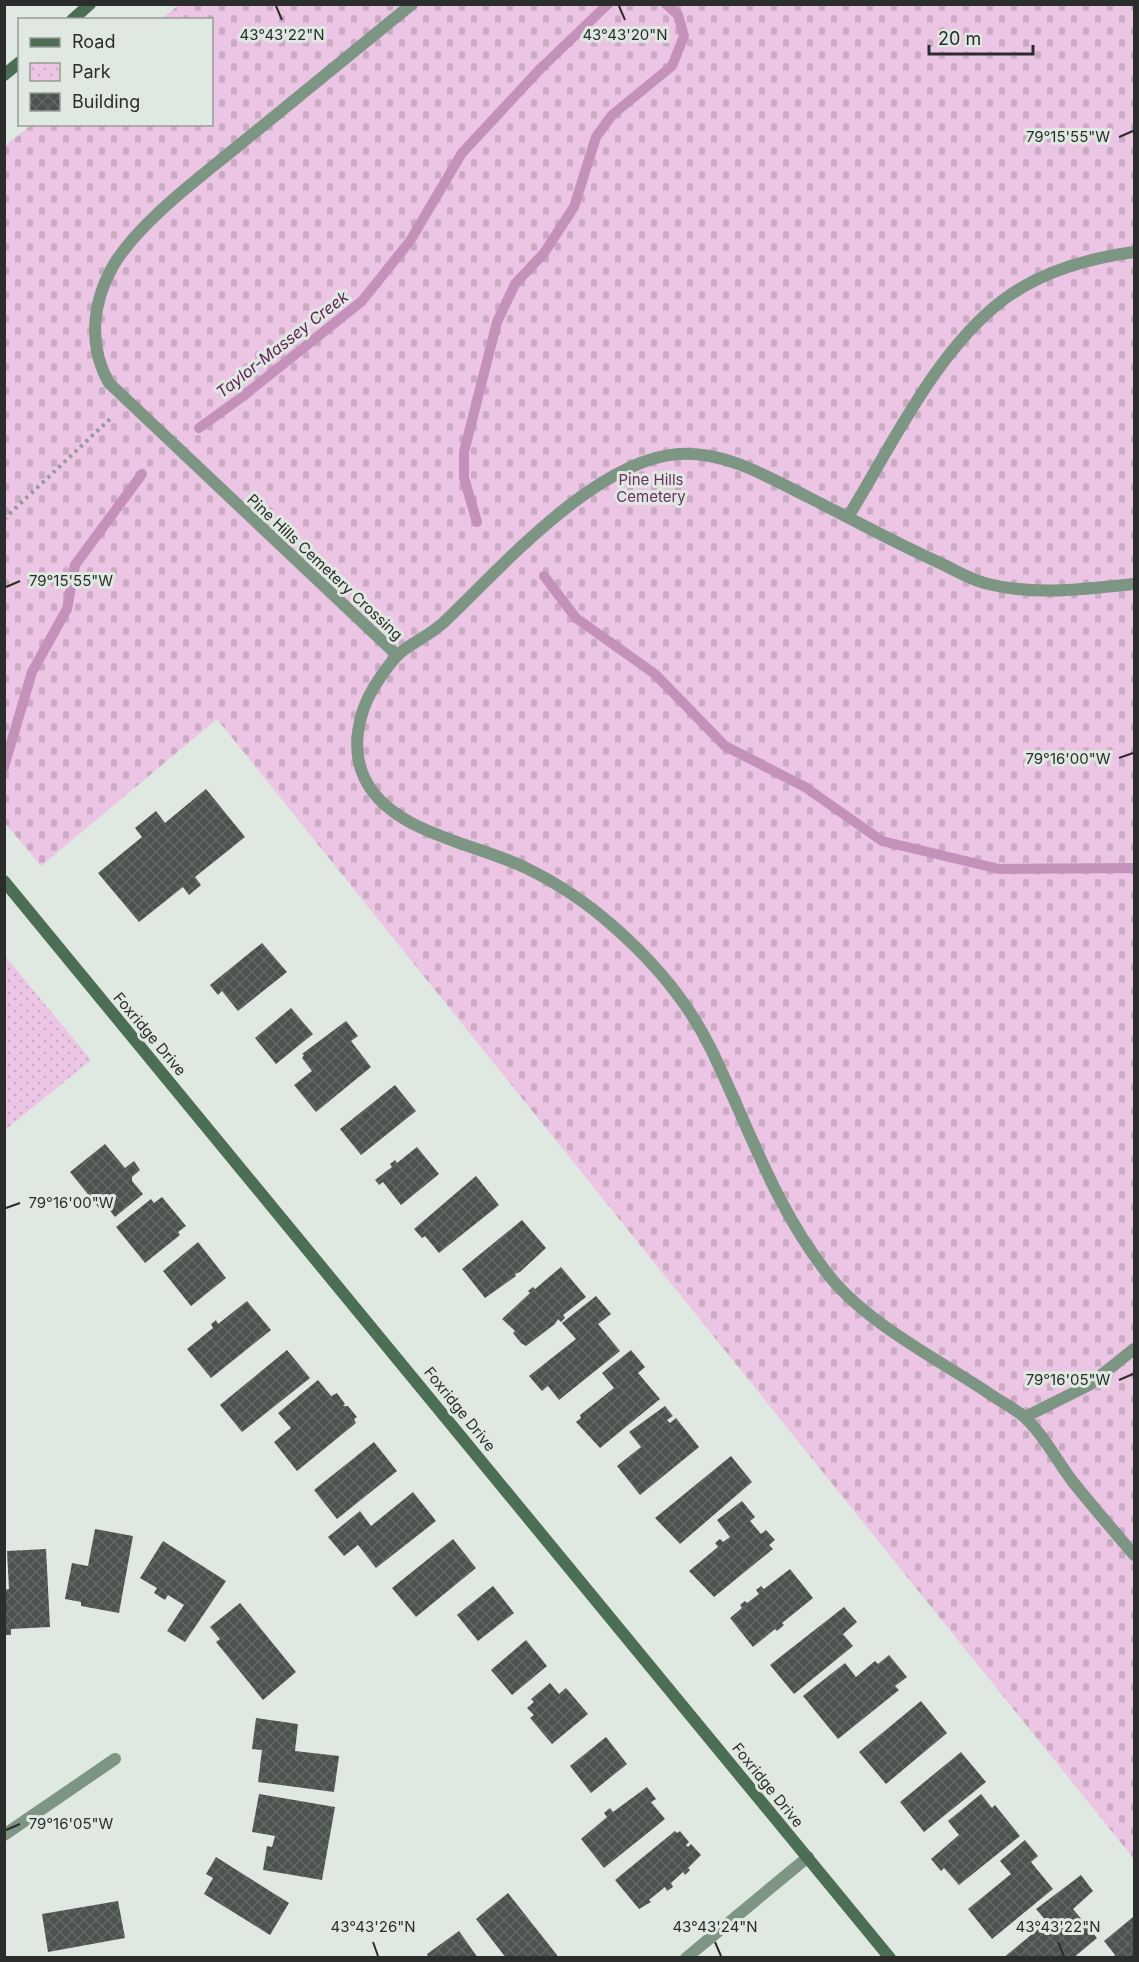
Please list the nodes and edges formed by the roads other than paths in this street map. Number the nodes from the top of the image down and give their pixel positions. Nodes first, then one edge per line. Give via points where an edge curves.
1 (90, 4) edge
2 (412, 4) edge
3 (74, 18) edge
4 (18, 64) edge
5 (4, 75) edge
6 (1134, 252) edge
7 (848, 517) junction
8 (1134, 584) edge
9 (397, 655) junction
10 (4, 881) edge
11 (1134, 1349) edge
12 (1025, 1417) junction
13 (1134, 1555) edge
14 (115, 1759) dead end
15 (4, 1834) edge
16 (808, 1857) junction
17 (686, 1958) edge
18 (890, 1958) edge

1 - 3 street
2 - 9 street, Pine Hills Cemetery Crossing via 204,174 131,239 112,267 102,294 94,341 99,364 109,383
4 - 5 street
6 - 7 street via 1066,268 1003,300 964,337 924,391
7 - 8 street, Pine Hills Cemetery Crossing via 983,583 1041,593
7 - 9 street, Pine Hills Cemetery Crossing via 758,471 727,460 680,454 653,459 600,484 573,503 437,628
9 - 12 street via 371,691 360,720 358,760 372,791 388,808 412,823 524,867 581,900 640,952 694,1019 772,1185 831,1280 866,1312
10 - 16 street, Foxridge Drive
11 - 12 street via 1089,1385
12 - 13 street
14 - 15 street
16 - 17 street
16 - 18 street, Foxridge Drive

